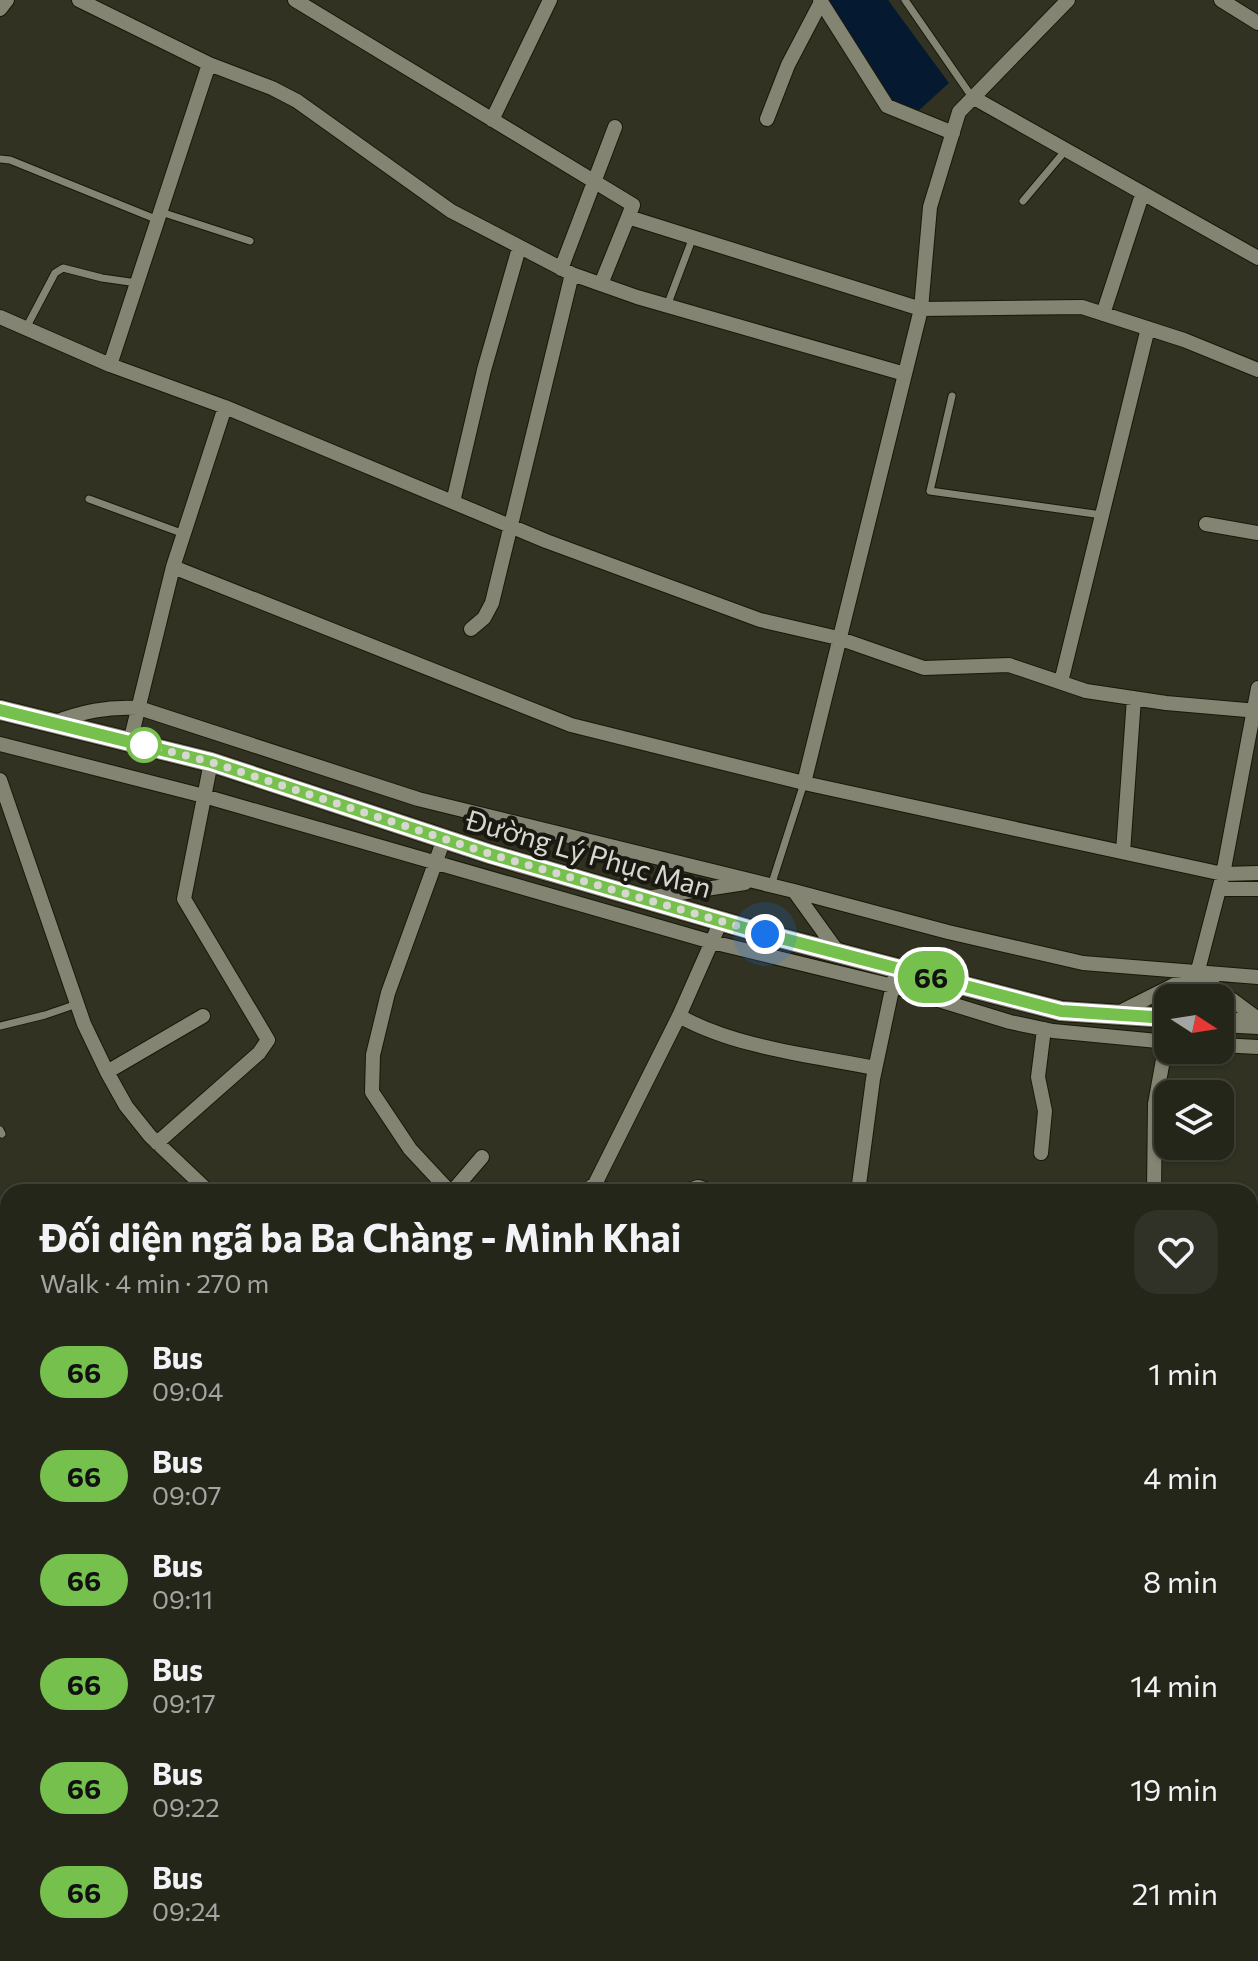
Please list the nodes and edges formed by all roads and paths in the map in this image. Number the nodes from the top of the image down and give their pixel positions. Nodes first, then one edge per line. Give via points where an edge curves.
1 (7, 0) edge
2 (79, 0) edge
3 (295, 0) edge
4 (550, 0) edge
5 (905, 0) edge
6 (1068, 0) edge
7 (1221, 0) edge
8 (820, 1) edge
9 (317, 6) edge
10 (0, 9) edge
11 (1258, 23) edge
12 (209, 64) junction
13 (974, 98) junction
14 (767, 119) dead end
15 (492, 120) junction
16 (615, 127) dead end
17 (953, 133) junction
18 (1065, 151) junction
19 (0, 159) edge
20 (595, 183) junction
21 (1142, 195) junction
22 (1023, 201) dead end
23 (159, 216) junction
24 (628, 217) junction
25 (693, 237) junction
26 (250, 241) dead end
27 (519, 248) junction
28 (1258, 258) edge
29 (566, 271) junction
30 (137, 283) junction
31 (601, 284) junction
32 (667, 306) junction
33 (921, 309) junction
34 (1103, 314) junction
35 (0, 317) edge
36 (26, 328) junction
37 (1148, 328) junction
38 (110, 365) junction
39 (1258, 370) edge
40 (905, 374) junction
41 (952, 396) dead end
42 (225, 407) junction
43 (89, 499) dead end
44 (453, 502) junction
45 (1102, 515) junction
46 (1206, 524) dead end
47 (511, 526) junction
48 (1258, 533) edge
49 (184, 534) junction
50 (173, 567) junction
51 (471, 629) dead end
52 (838, 638) junction
53 (1061, 682) junction
54 (1258, 688) edge
55 (1134, 698) junction
56 (139, 708) junction
57 (0, 710) edge
58 (1256, 710) edge
59 (51, 723) junction
60 (130, 742) junction
61 (0, 744) edge
62 (211, 762) junction
63 (0, 780) edge
64 (804, 783) junction
65 (204, 796) junction
66 (444, 839) junction
67 (1123, 852) junction
68 (435, 863) junction
69 (1258, 873) edge
70 (1223, 874) junction
71 (753, 881) junction
72 (771, 886) junction
73 (1219, 889) junction
74 (1258, 889) edge
75 (794, 891) junction
76 (642, 898) junction
77 (721, 921) junction
78 (712, 942) junction
79 (838, 952) junction
80 (1197, 974) junction
81 (895, 977) junction
82 (1258, 977) edge
83 (77, 1004) junction
84 (1115, 1014) junction
85 (203, 1016) dead end
86 (679, 1016) junction
87 (1154, 1017) edge
88 (1234, 1022) edge
89 (1258, 1022) edge
90 (0, 1026) edge
91 (1044, 1029) junction
92 (1154, 1038) edge
93 (1234, 1046) edge
94 (1258, 1047) edge
95 (1162, 1064) edge
96 (875, 1068) junction
97 (107, 1072) junction
98 (157, 1143) junction
99 (1041, 1153) dead end
100 (482, 1157) dead end
101 (201, 1184) edge
102 (443, 1184) edge
103 (458, 1184) edge
104 (595, 1184) edge
105 (859, 1184) edge
106 (1154, 1184) edge

1 - 10 street
2 - 12 street
3 - 9 street
4 - 15 street
5 - 13 lane
6 - 13 street
7 - 11 street
8 - 14 street
8 - 17 street via 887,106
9 - 15 street
12 - 23 street
12 - 27 street via 297,101 451,211
13 - 17 street via 959,112
13 - 18 street
15 - 20 street
16 - 20 street
17 - 33 street via 930,207
18 - 21 street
18 - 22 lane
19 - 23 lane
20 - 24 street via 633,205
20 - 29 street
21 - 28 street
21 - 34 street
23 - 26 lane
23 - 30 street
24 - 25 street
24 - 31 street
25 - 32 lane
25 - 33 street
27 - 29 street
27 - 44 street
29 - 31 street
29 - 47 street
30 - 36 lane via 63,268 55,273
30 - 38 street
31 - 32 street
32 - 40 street
33 - 34 street via 1082,307
33 - 40 street
34 - 37 street
35 - 36 street
36 - 38 street
37 - 39 street
37 - 45 street
38 - 42 street
40 - 52 street
41 - 45 lane via 930,491
42 - 44 street
42 - 49 street
43 - 49 lane
44 - 47 street
45 - 53 street
46 - 48 street
47 - 51 street via 492,603
47 - 52 street via 760,620
49 - 50 street
50 - 56 street
50 - 64 street via 571,725
52 - 53 street via 924,668 1009,665
52 - 64 street
53 - 55 street
54 - 58 street
55 - 58 street
55 - 67 street
56 - 59 street via 113,706
56 - 60 street
56 - 71 street via 418,799
57 - 59 main road, Đường Lý Phục Man
58 - 70 street
59 - 60 main road, Đường Lý Phục Man
60 - 62 main road, Đường Lý Phục Man
61 - 65 street
62 - 65 street
62 - 66 main road, Đường Lý Phục Man
63 - 83 street
64 - 67 street
64 - 72 lane
65 - 68 street
65 - 98 street via 184,899 268,1040
66 - 68 street
66 - 76 main road, Đường Lý Phục Man
67 - 70 street
68 - 78 street
68 - 102 street via 388,993 373,1055 372,1092 410,1149
69 - 70 street
70 - 73 street
71 - 72 street
71 - 76 street
72 - 75 street
73 - 74 street
73 - 80 street
75 - 79 street
75 - 80 street via 1083,963
76 - 77 main road, Đường Lý Phục Man
77 - 78 street
77 - 79 main road, Đường Lý Phục Man
78 - 81 street
78 - 86 street
79 - 81 main road, Đường Lý Phục Man
80 - 82 street
80 - 84 street
80 - 89 street
81 - 84 main road, Đường Lý Phục Man via 1061,1011
81 - 91 street via 1010,1022
81 - 96 street
83 - 90 lane
83 - 97 street
84 - 87 main road, Đường Lý Phục Man
85 - 97 street
86 - 96 street via 705,1030
86 - 104 street
88 - 89 main road
91 - 92 street
91 - 99 street via 1038,1077 1045,1111
93 - 94 street
95 - 106 street via 1155,1104
96 - 105 street
97 - 98 street via 126,1106
98 - 101 street
100 - 103 street

